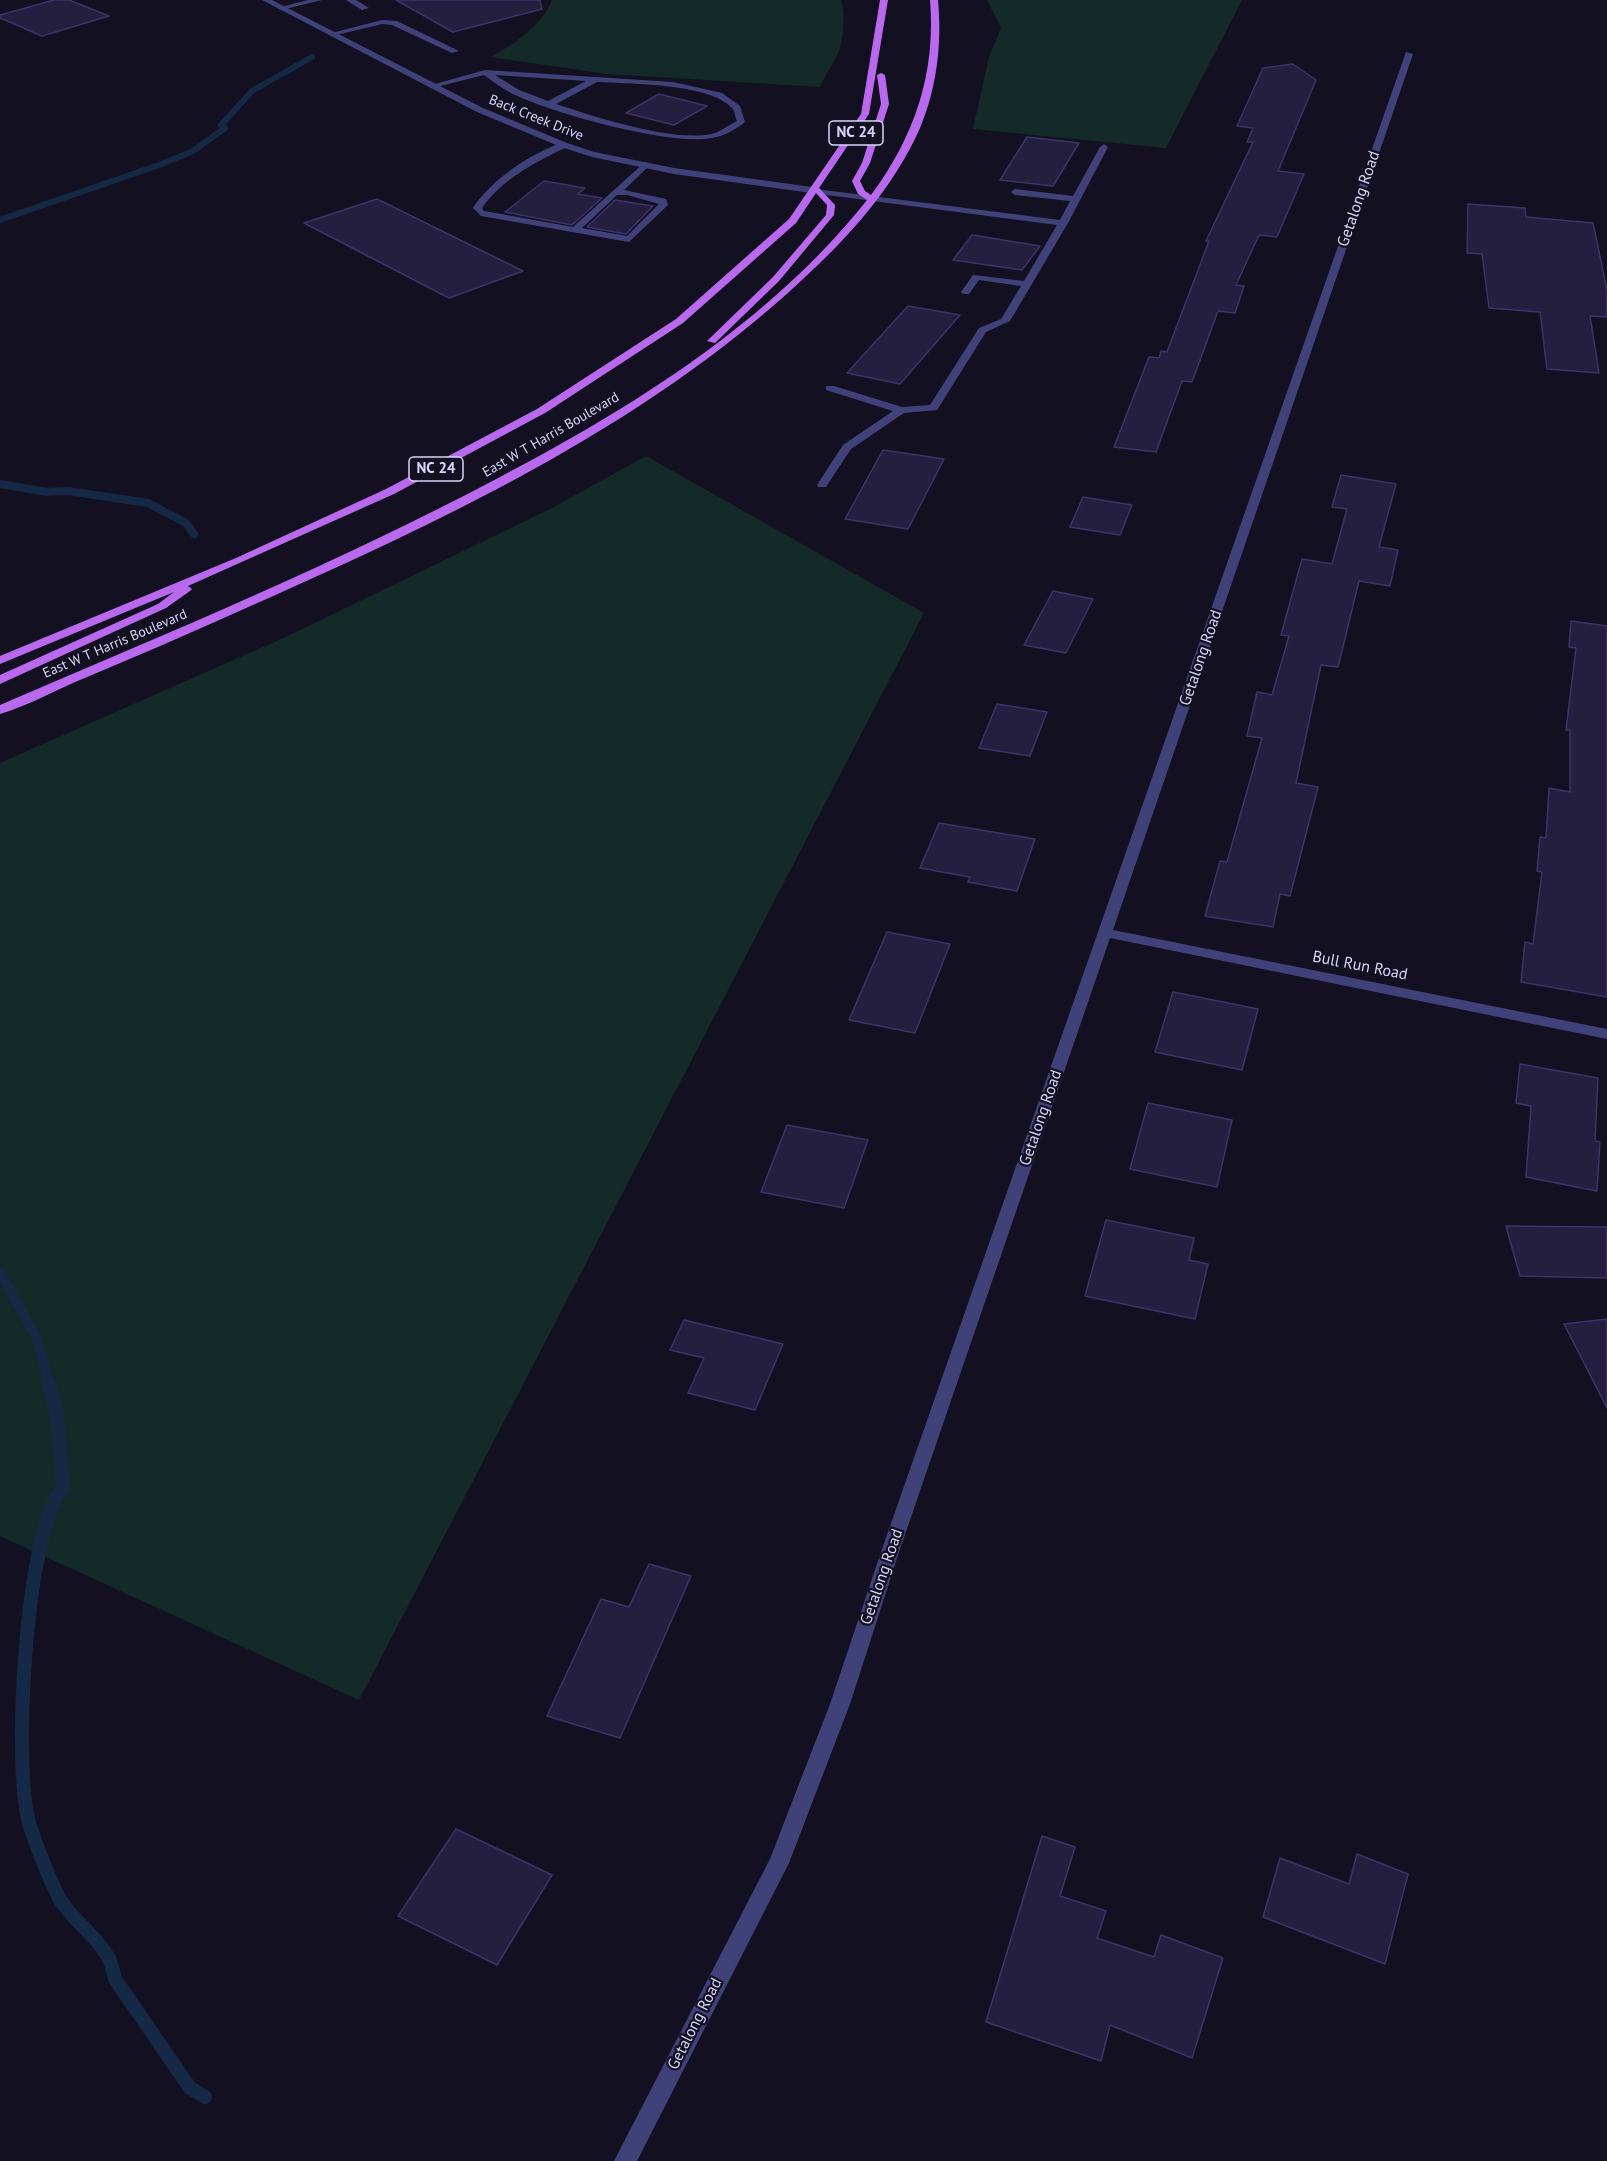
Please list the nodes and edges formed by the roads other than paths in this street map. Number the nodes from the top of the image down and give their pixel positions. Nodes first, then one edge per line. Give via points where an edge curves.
1 (266, 0) edge
2 (318, 0) edge
3 (350, 0) edge
4 (884, 0) edge
5 (934, 0) edge
6 (281, 8) junction
7 (365, 8) dead end
8 (332, 34) junction
9 (455, 51) dead end
10 (1409, 54) dead end
11 (881, 69) junction
12 (485, 72) junction
13 (596, 79) junction
14 (432, 86) junction
15 (549, 104) junction
16 (564, 145) junction
17 (1104, 147) dead end
18 (645, 165) junction
19 (819, 191) junction
20 (1015, 192) dead end
21 (615, 193) junction
22 (1076, 199) junction
23 (872, 200) junction
24 (1063, 223) junction
25 (575, 230) junction
26 (1028, 284) junction
27 (966, 292) dead end
28 (681, 373) junction
29 (830, 388) dead end
30 (901, 410) junction
31 (822, 485) dead end
32 (211, 572) junction
33 (0, 660) edge
34 (0, 680) edge
35 (0, 710) edge
36 (1106, 933) junction
37 (1607, 1034) edge
38 (625, 2161) edge

1 - 6 street, Back Creek Drive
2 - 6 street
3 - 7 street
4 - 11 main road, East W T Harris Boulevard / NC 24
5 - 23 main road, East W T Harris Boulevard / NC 24 via 935,54 922,110 908,143
6 - 8 street, Back Creek Drive
8 - 9 street via 382,22 394,23
8 - 14 street, Back Creek Drive
10 - 36 street, Getalong Road
11 - 19 main road, East W T Harris Boulevard / NC 24 via 854,137
11 - 23 main road via 885,104 866,163 856,181 861,192
12 - 13 street
12 - 14 street
12 - 15 street via 514,91
13 - 15 street
13 - 15 street via 673,84 719,95 737,108 741,122 712,136 692,138 623,125
14 - 16 street, Back Creek Drive
16 - 18 street, Back Creek Drive
16 - 25 street via 514,173 477,208 481,213
17 - 22 street
18 - 19 street, Back Creek Drive
18 - 21 street
19 - 23 street, Back Creek Drive
19 - 28 main road via 831,205 830,215 776,279
19 - 32 main road, East W T Harris Boulevard / NC 24 via 768,246 720,289 656,338 577,390 420,477
20 - 22 street
21 - 25 street
21 - 25 street via 627,192 663,201 664,205 629,239
22 - 24 street
23 - 24 street, Back Creek Drive
23 - 28 main road, East W T Harris Boulevard / NC 24 via 788,290
24 - 26 street
26 - 27 street via 976,277
26 - 30 street via 1005,321 982,330 933,408
28 - 35 main road, East W T Harris Boulevard / NC 24 via 576,441 458,505 214,618
29 - 30 street
30 - 31 street via 846,447
32 - 33 main road, East W T Harris Boulevard / NC 24
32 - 34 main road via 162,606
36 - 37 street, Bull Run Road
36 - 38 street, Getalong Road via 840,1704 779,1863

